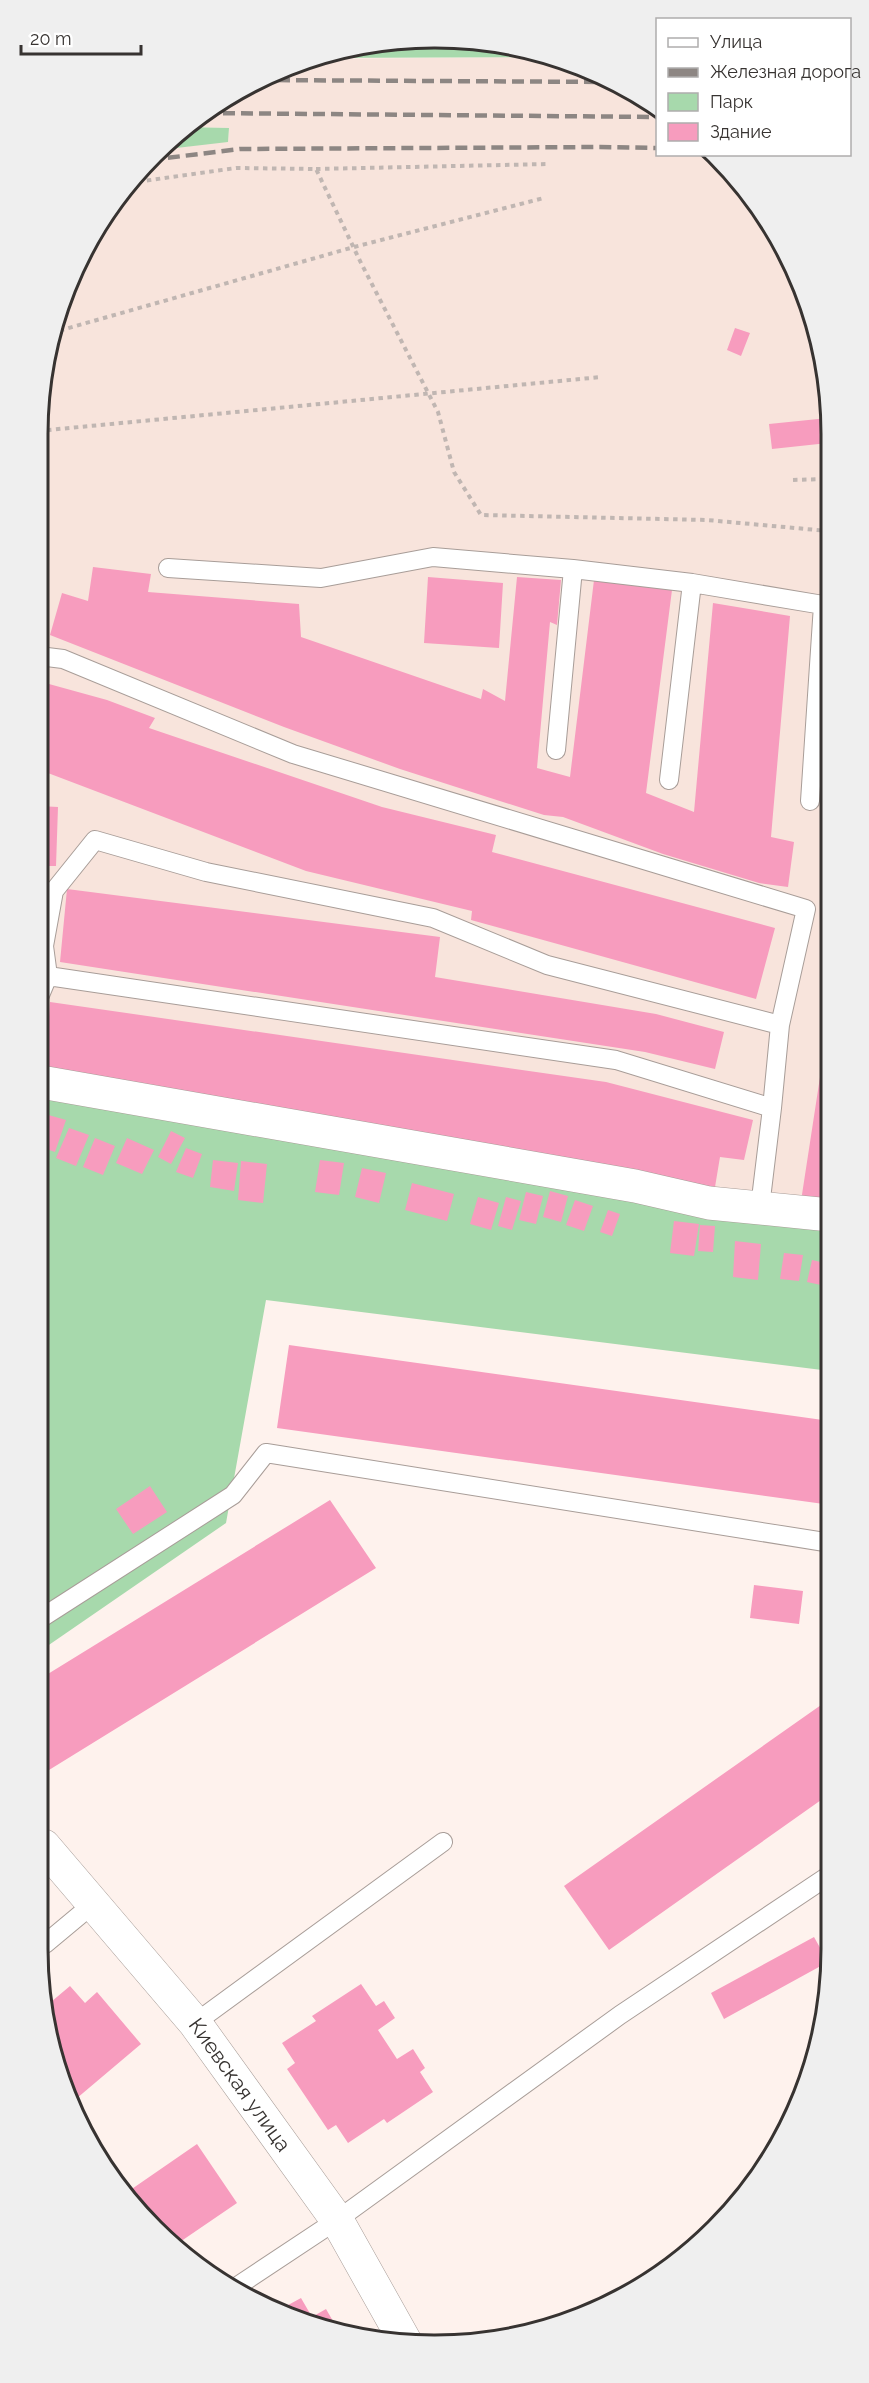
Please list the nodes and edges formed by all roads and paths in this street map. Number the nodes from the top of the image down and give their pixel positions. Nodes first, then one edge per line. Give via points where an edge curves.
1 (549, 164) dead end
2 (316, 169) junction
3 (143, 181) edge
4 (544, 198) dead end
5 (354, 247) junction
6 (62, 330) edge
7 (601, 377) dead end
8 (429, 394) junction
9 (48, 430) edge
10 (821, 479) edge
11 (793, 480) dead end
12 (821, 530) edge
13 (168, 568) dead end
14 (573, 569) junction
15 (693, 583) junction
16 (821, 605) edge
17 (48, 657) edge
18 (821, 667) edge
19 (556, 750) dead end
20 (669, 780) dead end
21 (810, 801) dead end
22 (48, 924) edge
23 (48, 976) edge
24 (780, 1025) junction
25 (48, 1083) edge
26 (772, 1108) junction
27 (760, 1208) junction
28 (821, 1214) edge
29 (821, 1541) edge
30 (48, 1614) edge
31 (443, 1842) dead end
32 (48, 1850) edge
33 (821, 1881) edge
34 (93, 1904) junction
35 (48, 1942) edge
36 (195, 2023) junction
37 (338, 2220) junction
38 (242, 2283) edge
39 (401, 2333) edge

1 - 2 path
2 - 3 path via 236,168
2 - 5 path
4 - 5 path
5 - 6 path
5 - 8 path
7 - 8 path
8 - 9 path
8 - 12 path via 438,412 454,472 481,515 707,520
10 - 11 path
13 - 14 lane via 321,578 432,557
14 - 15 lane
14 - 19 lane
15 - 16 lane
15 - 20 lane
17 - 24 lane via 63,659 293,754 806,909
18 - 21 lane
22 - 24 lane via 54,891 95,840 206,872 433,918 548,965
23 - 26 lane via 616,1060
24 - 26 lane
25 - 27 street via 635,1186 709,1203
26 - 27 lane
27 - 28 street
29 - 30 lane via 266,1453 233,1495
31 - 36 lane
32 - 34 street, Киевская улица
33 - 37 lane via 620,2015
34 - 35 lane
34 - 36 street, Киевская улица
36 - 37 street, Киевская улица
37 - 38 lane
37 - 39 street, Киевская улица

